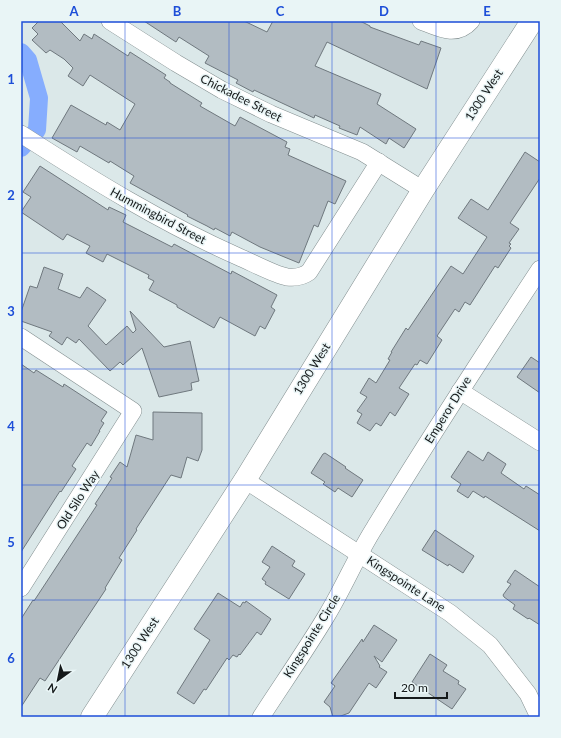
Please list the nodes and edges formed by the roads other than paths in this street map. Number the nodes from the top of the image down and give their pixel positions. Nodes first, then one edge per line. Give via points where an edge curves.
1 (110, 21) edge
2 (421, 21) edge
3 (471, 21) edge
4 (532, 21) edge
5 (23, 136) edge
6 (379, 162) junction
7 (422, 190) junction
8 (540, 269) edge
9 (21, 337) edge
10 (460, 390) junction
11 (540, 442) edge
12 (245, 480) junction
13 (361, 554) junction
14 (21, 588) edge
15 (92, 717) edge
16 (261, 717) edge
17 (539, 717) edge

1 - 6 street, Chickadee Street via 222,90 271,114 362,152
2 - 3 street via 453,31 460,30
4 - 7 street, 1300 West
5 - 6 street, Hummingbird Street via 149,213 285,277 303,276 314,266
6 - 7 street, Chickadee Street
7 - 12 street, 1300 West
8 - 10 street, Emperor Drive
9 - 14 street, Old Silo Way via 133,411
10 - 11 street
10 - 13 street, Emperor Drive via 373,529
12 - 13 street, Kingspointe Lane
12 - 15 street, 1300 West
13 - 16 street, Kingspointe Circle via 327,616
13 - 17 street, Kingspointe Lane via 450,613 490,645 528,694

